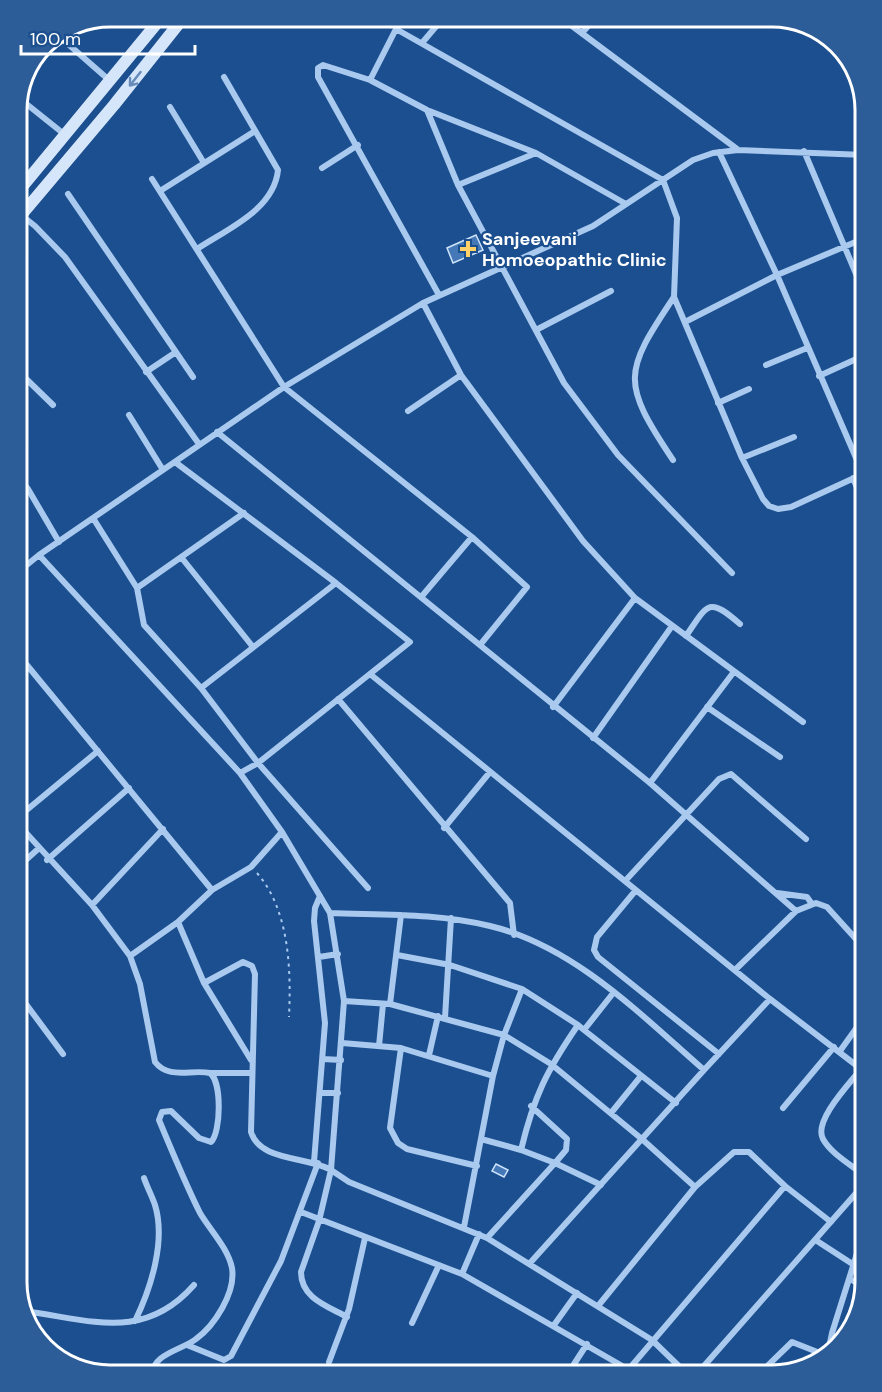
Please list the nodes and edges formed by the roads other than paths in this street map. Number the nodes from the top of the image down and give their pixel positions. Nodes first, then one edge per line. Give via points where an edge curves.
1 (153, 27) edge
2 (175, 27) edge
3 (435, 27) edge
4 (574, 27) edge
5 (587, 27) edge
6 (582, 33) junction
7 (64, 41) edge
8 (422, 43) junction
9 (224, 77) dead end
10 (109, 80) junction
11 (370, 80) junction
12 (27, 104) edge
13 (170, 107) dead end
14 (427, 110) junction
15 (255, 131) junction
16 (64, 134) junction
17 (358, 145) junction
18 (738, 150) junction
19 (804, 151) junction
20 (719, 152) junction
21 (536, 153) junction
22 (855, 156) edge
23 (204, 163) junction
24 (322, 168) dead end
25 (152, 180) dead end
26 (663, 180) junction
27 (27, 181) edge
28 (458, 185) junction
29 (159, 191) junction
30 (68, 194) dead end
31 (626, 204) junction
32 (27, 208) edge
33 (27, 222) edge
34 (855, 243) edge
35 (844, 248) junction
36 (197, 249) junction
37 (504, 267) junction
38 (855, 272) edge
39 (777, 275) junction
40 (611, 291) dead end
41 (439, 295) junction
42 (675, 297) junction
43 (423, 303) junction
44 (685, 322) junction
45 (536, 330) junction
46 (807, 348) junction
47 (176, 352) junction
48 (855, 360) edge
49 (766, 365) dead end
50 (146, 372) junction
51 (461, 375) junction
52 (819, 376) junction
53 (193, 377) dead end
54 (27, 380) edge
55 (284, 387) junction
56 (749, 389) dead end
57 (718, 403) junction
58 (53, 405) dead end
59 (408, 411) dead end
60 (129, 415) dead end
61 (217, 432) junction
62 (794, 437) dead end
63 (200, 444) junction
64 (855, 454) edge
65 (742, 458) junction
66 (673, 460) dead end
67 (175, 462) junction
68 (162, 470) junction
69 (853, 478) joint
70 (855, 482) edge
71 (27, 488) edge
72 (244, 513) junction
73 (93, 518) junction
74 (472, 537) junction
75 (59, 542) junction
76 (39, 555) junction
77 (182, 557) junction
78 (27, 565) edge
79 (732, 573) dead end
80 (336, 583) junction
81 (138, 588) junction
82 (422, 596) junction
83 (635, 598) junction
84 (740, 624) dead end
85 (672, 626) junction
86 (686, 636) junction
87 (480, 645) junction
88 (253, 647) junction
89 (27, 665) edge
90 (733, 673) junction
91 (369, 674) junction
92 (201, 688) junction
93 (338, 699) junction
94 (553, 706) junction
95 (707, 707) junction
96 (803, 722) dead end
97 (593, 738) junction
98 (98, 751) junction
99 (780, 757) dead end
100 (258, 763) junction
101 (490, 772) junction
102 (240, 773) junction
103 (650, 783) junction
104 (129, 788) junction
105 (27, 809) edge
106 (686, 813) junction
107 (444, 828) junction
108 (163, 829) junction
109 (282, 832) junction
110 (27, 836) edge
111 (806, 839) dead end
112 (38, 849) junction
113 (27, 858) edge
114 (47, 860) junction
115 (626, 880) junction
116 (368, 888) dead end
117 (212, 890) junction
118 (636, 890) junction
119 (775, 892) junction
120 (320, 896) junction
121 (812, 904) junction
122 (92, 905) junction
123 (796, 911) junction
124 (330, 913) junction
125 (400, 915) junction
126 (451, 918) junction
127 (178, 922) junction
128 (514, 935) junction
129 (855, 937) edge
130 (334, 955) junction
131 (397, 955) junction
132 (130, 956) junction
133 (321, 956) junction
134 (450, 965) junction
135 (736, 969) junction
136 (204, 983) junction
137 (522, 989) junction
138 (614, 992) junction
139 (770, 999) junction
140 (344, 1000) junction
141 (387, 1004) junction
142 (27, 1007) edge
143 (438, 1016) junction
144 (445, 1018) junction
145 (578, 1025) junction
146 (855, 1029) edge
147 (584, 1030) junction
148 (504, 1035) junction
149 (342, 1043) junction
150 (379, 1046) junction
151 (401, 1048) junction
152 (837, 1049) junction
153 (63, 1054) dead end
154 (429, 1055) junction
155 (718, 1055) junction
156 (251, 1060) junction
157 (327, 1060) junction
158 (341, 1060) junction
159 (551, 1064) junction
160 (855, 1064) edge
161 (706, 1068) junction
162 (251, 1072) junction
163 (210, 1073) junction
164 (493, 1076) junction
165 (641, 1076) junction
166 (855, 1080) edge
167 (329, 1093) junction
168 (676, 1103) junction
169 (531, 1106) junction
170 (783, 1108) dead end
171 (611, 1113) junction
172 (481, 1139) junction
173 (643, 1140) junction
174 (521, 1150) junction
175 (316, 1162) junction
176 (555, 1163) junction
177 (477, 1166) junction
178 (855, 1167) edge
179 (331, 1170) junction
180 (144, 1178) dead end
181 (601, 1185) junction
182 (785, 1186) junction
183 (695, 1187) junction
184 (855, 1196) edge
185 (301, 1212) junction
186 (319, 1221) junction
187 (831, 1222) junction
188 (464, 1227) junction
189 (479, 1234) junction
190 (365, 1238) junction
191 (487, 1238) junction
192 (817, 1241) junction
193 (855, 1262) edge
194 (530, 1263) junction
195 (439, 1264) junction
196 (854, 1265) junction
197 (462, 1274) junction
198 (850, 1279) junction
199 (855, 1282) edge
200 (194, 1285) dead end
201 (577, 1293) junction
202 (598, 1306) junction
203 (33, 1313) edge
204 (347, 1317) junction
205 (135, 1321) junction
206 (412, 1323) dead end
207 (554, 1324) junction
208 (832, 1339) edge
209 (652, 1340) junction
210 (587, 1344) junction
211 (187, 1345) junction
212 (817, 1352) edge
213 (329, 1362) dead end
214 (155, 1365) edge
215 (574, 1365) edge
216 (621, 1365) edge
217 (631, 1365) edge
218 (677, 1365) edge
219 (706, 1365) edge
220 (769, 1365) edge

1 - 10 street
2 -> 32 street
3 - 8 street
4 - 6 street
5 - 6 street
6 - 18 street
7 - 10 street
8 - 11 street via 396,29
8 - 26 street
9 - 15 street
10 - 16 street
11 - 14 street
11 - 17 street via 329,66 318,68 318,77
12 - 16 street
13 - 23 street
14 - 21 street
14 - 28 street
15 - 23 street
15 - 36 street via 278,170 273,190 259,208
16 - 27 street
17 - 24 street
17 - 41 street
18 - 19 street
18 - 20 street
19 - 22 street
19 - 35 street
20 - 26 street via 693,160
20 - 39 street
21 - 28 street
21 - 31 street
23 - 29 street
25 - 29 street
26 - 31 street
26 - 42 street via 677,218
28 - 37 street
29 - 36 street
30 - 47 street
31 - 37 street via 593,226
33 - 50 street via 35,225 67,260
34 - 35 street
35 - 38 street
35 - 39 street
36 - 55 street
37 - 41 street
37 - 45 street
39 - 44 street
39 - 46 street
40 - 45 street
41 - 43 street
42 - 44 street
42 - 66 street via 639,353 634,378 645,418
43 - 51 street
43 - 55 street
44 - 57 street
45 - 79 street via 564,383 618,455
46 - 49 street
46 - 52 street
47 - 50 street
47 - 53 street
48 - 52 street
50 - 63 street
51 - 59 street
51 - 83 street via 583,541
52 - 64 street
54 - 58 street
55 - 61 street
55 - 74 street
56 - 57 street
57 - 65 street
60 - 68 street
61 - 63 street
61 - 82 street
62 - 65 street
63 - 67 street
65 - 69 street via 763,499 778,509 791,507
67 - 68 street
67 - 72 street
68 - 73 street
69 - 70 street
71 - 75 street
72 - 77 street
72 - 80 street
73 - 75 street
73 - 81 street
74 - 82 street
74 - 87 street via 527,587
75 - 76 street
76 - 78 street
76 - 102 street
77 - 81 street
77 - 88 street
80 - 88 street
80 - 91 street via 410,642
81 - 92 street via 144,625
82 - 87 street
83 - 85 street
83 - 94 street
84 - 86 street via 721,608 708,607
85 - 86 street
85 - 97 street
86 - 90 street
87 - 94 street
88 - 92 street
89 - 98 street
90 - 95 street
90 - 96 street
91 - 93 street
91 - 101 street
92 - 100 street
93 - 100 street
93 - 107 street
94 - 97 street
95 - 99 street
95 - 103 street
97 - 103 street
98 - 104 street
98 - 105 street
100 - 102 street
100 - 116 street
101 - 107 street
101 - 115 street
102 - 109 street
103 - 106 street
104 - 108 street
104 - 114 street
106 - 111 street via 719,779 731,774
106 - 115 street
106 - 119 street
107 - 128 street via 510,903
108 - 117 street
108 - 122 street
109 - 117 street via 251,867
109 - 120 street
110 - 112 street
112 - 113 street
112 - 114 street
114 - 122 street
115 - 118 street
117 - 127 street
118 - 135 street
118 - 155 street via 597,937 594,950
119 - 121 street via 807,897
119 - 123 street
120 - 124 street
120 - 133 street via 314,914
121 - 123 street
121 - 129 street via 827,907
122 - 132 street
123 - 135 street
124 - 125 street
124 - 130 street
125 - 126 street
125 - 131 street
126 - 128 street
126 - 134 street
127 - 132 street
127 - 136 street
128 - 138 street via 562,957
130 - 133 street
130 - 140 street
131 - 134 street
131 - 141 street
132 - 163 street via 140,984 155,1062 168,1072
133 - 157 street
134 - 137 street
134 - 144 street
135 - 139 street
136 - 156 street
136 - 156 street via 243,962 252,966 255,974
137 - 145 street
137 - 148 street
138 - 147 street
138 - 161 street
139 - 152 street
139 - 155 street
140 - 141 street
140 - 149 street
141 - 143 street
141 - 150 street
142 - 153 street
143 - 144 street
143 - 154 street
144 - 148 street
145 - 147 street
145 - 159 street
146 - 152 street
147 - 165 street
148 - 159 street
148 - 164 street
149 - 150 street
149 - 158 street
150 - 151 street
151 - 154 street
151 - 177 street via 390,1128 398,1143 407,1149
152 - 160 street
152 - 170 street
154 - 164 street
155 - 161 street
156 - 162 street
157 - 158 street
157 - 167 street
158 - 167 street
159 - 169 street
159 - 171 street
161 - 168 street
162 - 163 street
162 - 175 street via 254,1140 269,1152
163 - 211 street via 218,1084 218,1129 213,1140 199,1138 171,1111 159,1115 201,1214 232,1268 229,1291 219,1312 207,1330
164 - 172 street
165 - 168 street
165 - 171 street
166 - 178 street via 824,1118 821,1129 827,1145
167 - 175 street
167 - 179 street
168 - 173 street
169 - 174 street
169 - 176 street via 567,1139 566,1150
171 - 173 street
172 - 174 street
172 - 177 street
173 - 181 street
173 - 183 street
174 - 176 street
175 - 179 street
175 - 185 street
176 - 181 street
176 - 191 street
177 - 188 street
179 - 186 street
179 - 188 street via 350,1182
180 - 205 street via 155,1206 157,1234 148,1293
181 - 194 street
182 - 183 street via 742,1150 717,1165
182 - 187 street
182 - 209 street
183 - 202 street
184 - 187 street
185 - 186 street
185 - 211 street via 281,1261 228,1359
186 - 190 street
186 - 204 street via 301,1272 303,1288
187 - 192 street
188 - 189 street
189 - 191 street
189 - 197 street
190 - 195 street
190 - 204 street
191 - 194 street
192 - 196 street
192 - 219 street
193 - 196 street
194 - 201 street
195 - 197 street
195 - 206 street
196 - 198 street
197 - 207 street
198 - 199 street
198 - 208 street
200 - 205 street via 167,1310
201 - 202 street
201 - 207 street
202 - 209 street
203 - 205 street via 96,1324
204 - 213 street
207 - 210 street
209 - 217 street
209 - 218 street
210 - 215 street
210 - 216 street
211 - 214 street
212 - 220 street via 792,1342

